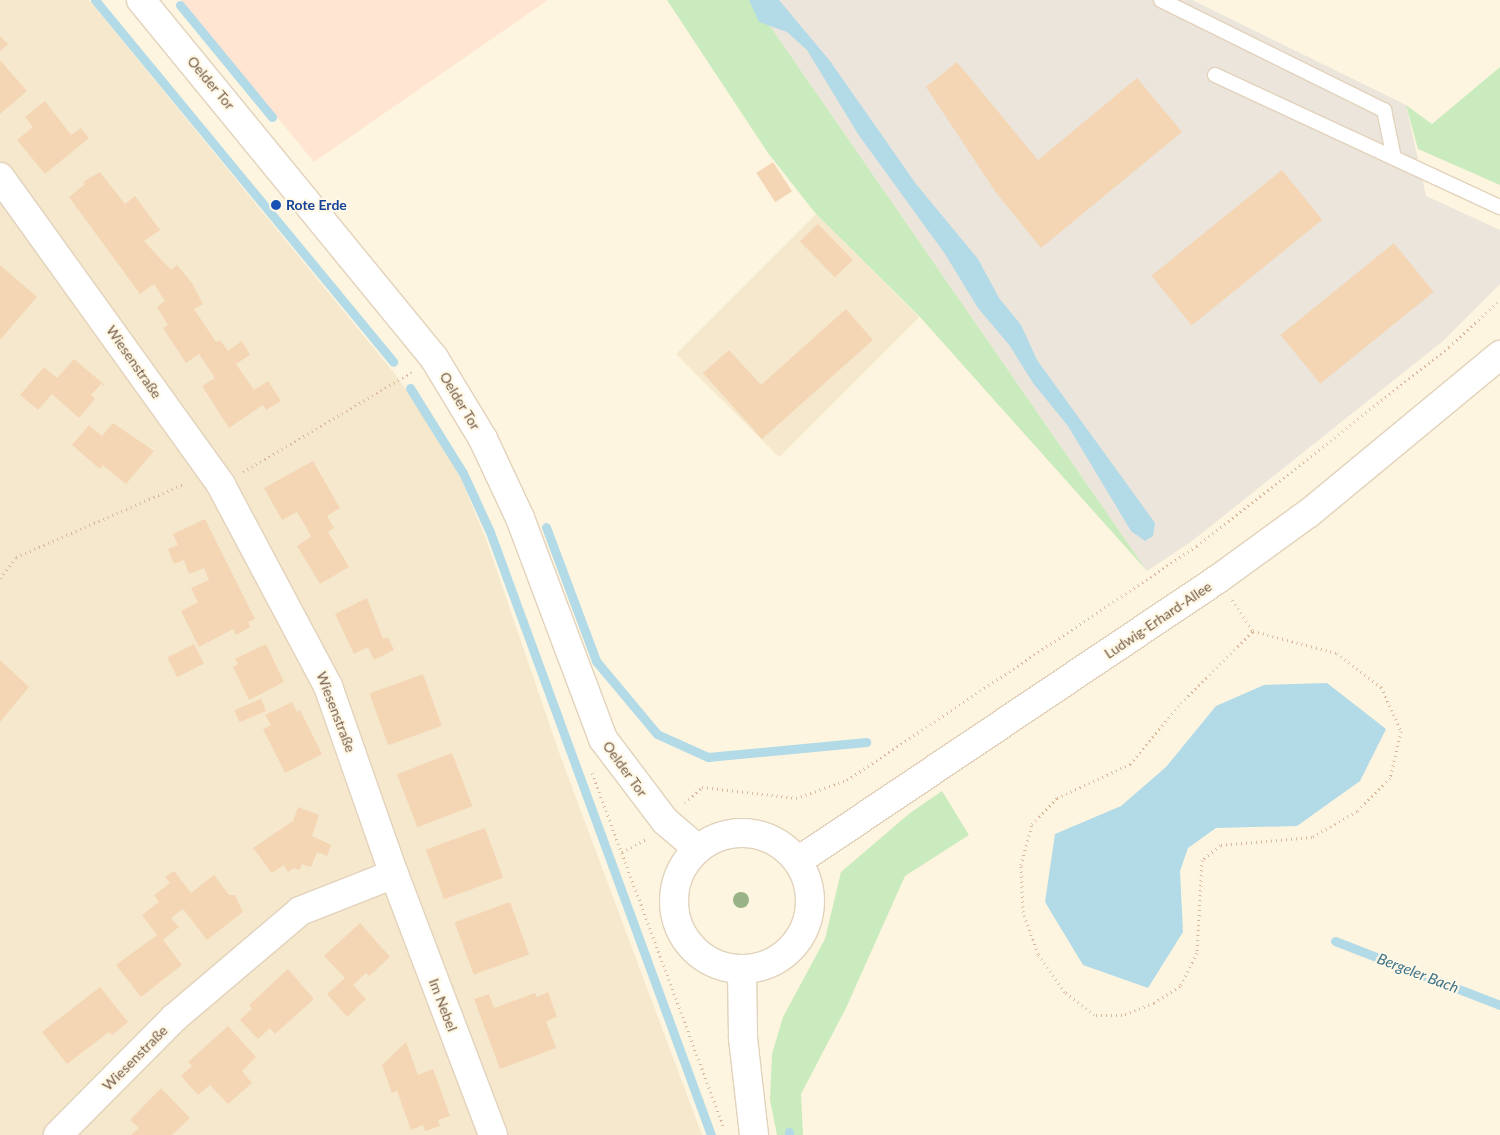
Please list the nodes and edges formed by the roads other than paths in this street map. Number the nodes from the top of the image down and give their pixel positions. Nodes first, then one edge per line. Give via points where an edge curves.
1 (142, 0) edge
2 (1161, 0) edge
3 (1215, 75) dead end
4 (1394, 158) junction
5 (0, 177) edge
6 (1500, 207) edge
7 (1500, 355) edge
8 (698, 848) junction
9 (798, 861) junction
10 (394, 874) junction
11 (742, 971) junction
12 (58, 1135) edge
13 (493, 1135) edge
14 (754, 1135) edge

1 - 8 street, Oelder Tor via 434,358 483,439 520,518 603,739 665,821
2 - 4 lane via 1384,110
3 - 4 lane
4 - 6 lane
5 - 10 street, Wiesenstraße via 216,478 328,686
7 - 9 street, Ludwig-Erhard-Allee via 1308,513 1218,579
8 - 9 street via 714,839 751,833 769,838
8 - 11 street via 682,867 674,889 674,913 682,936 698,954 718,967
9 - 11 street via 810,889 809,919 800,937 795,946 771,965
10 - 12 street, Wiesenstraße via 293,916 174,1018
10 - 13 street, Im Nebel
11 - 14 street via 743,1038

